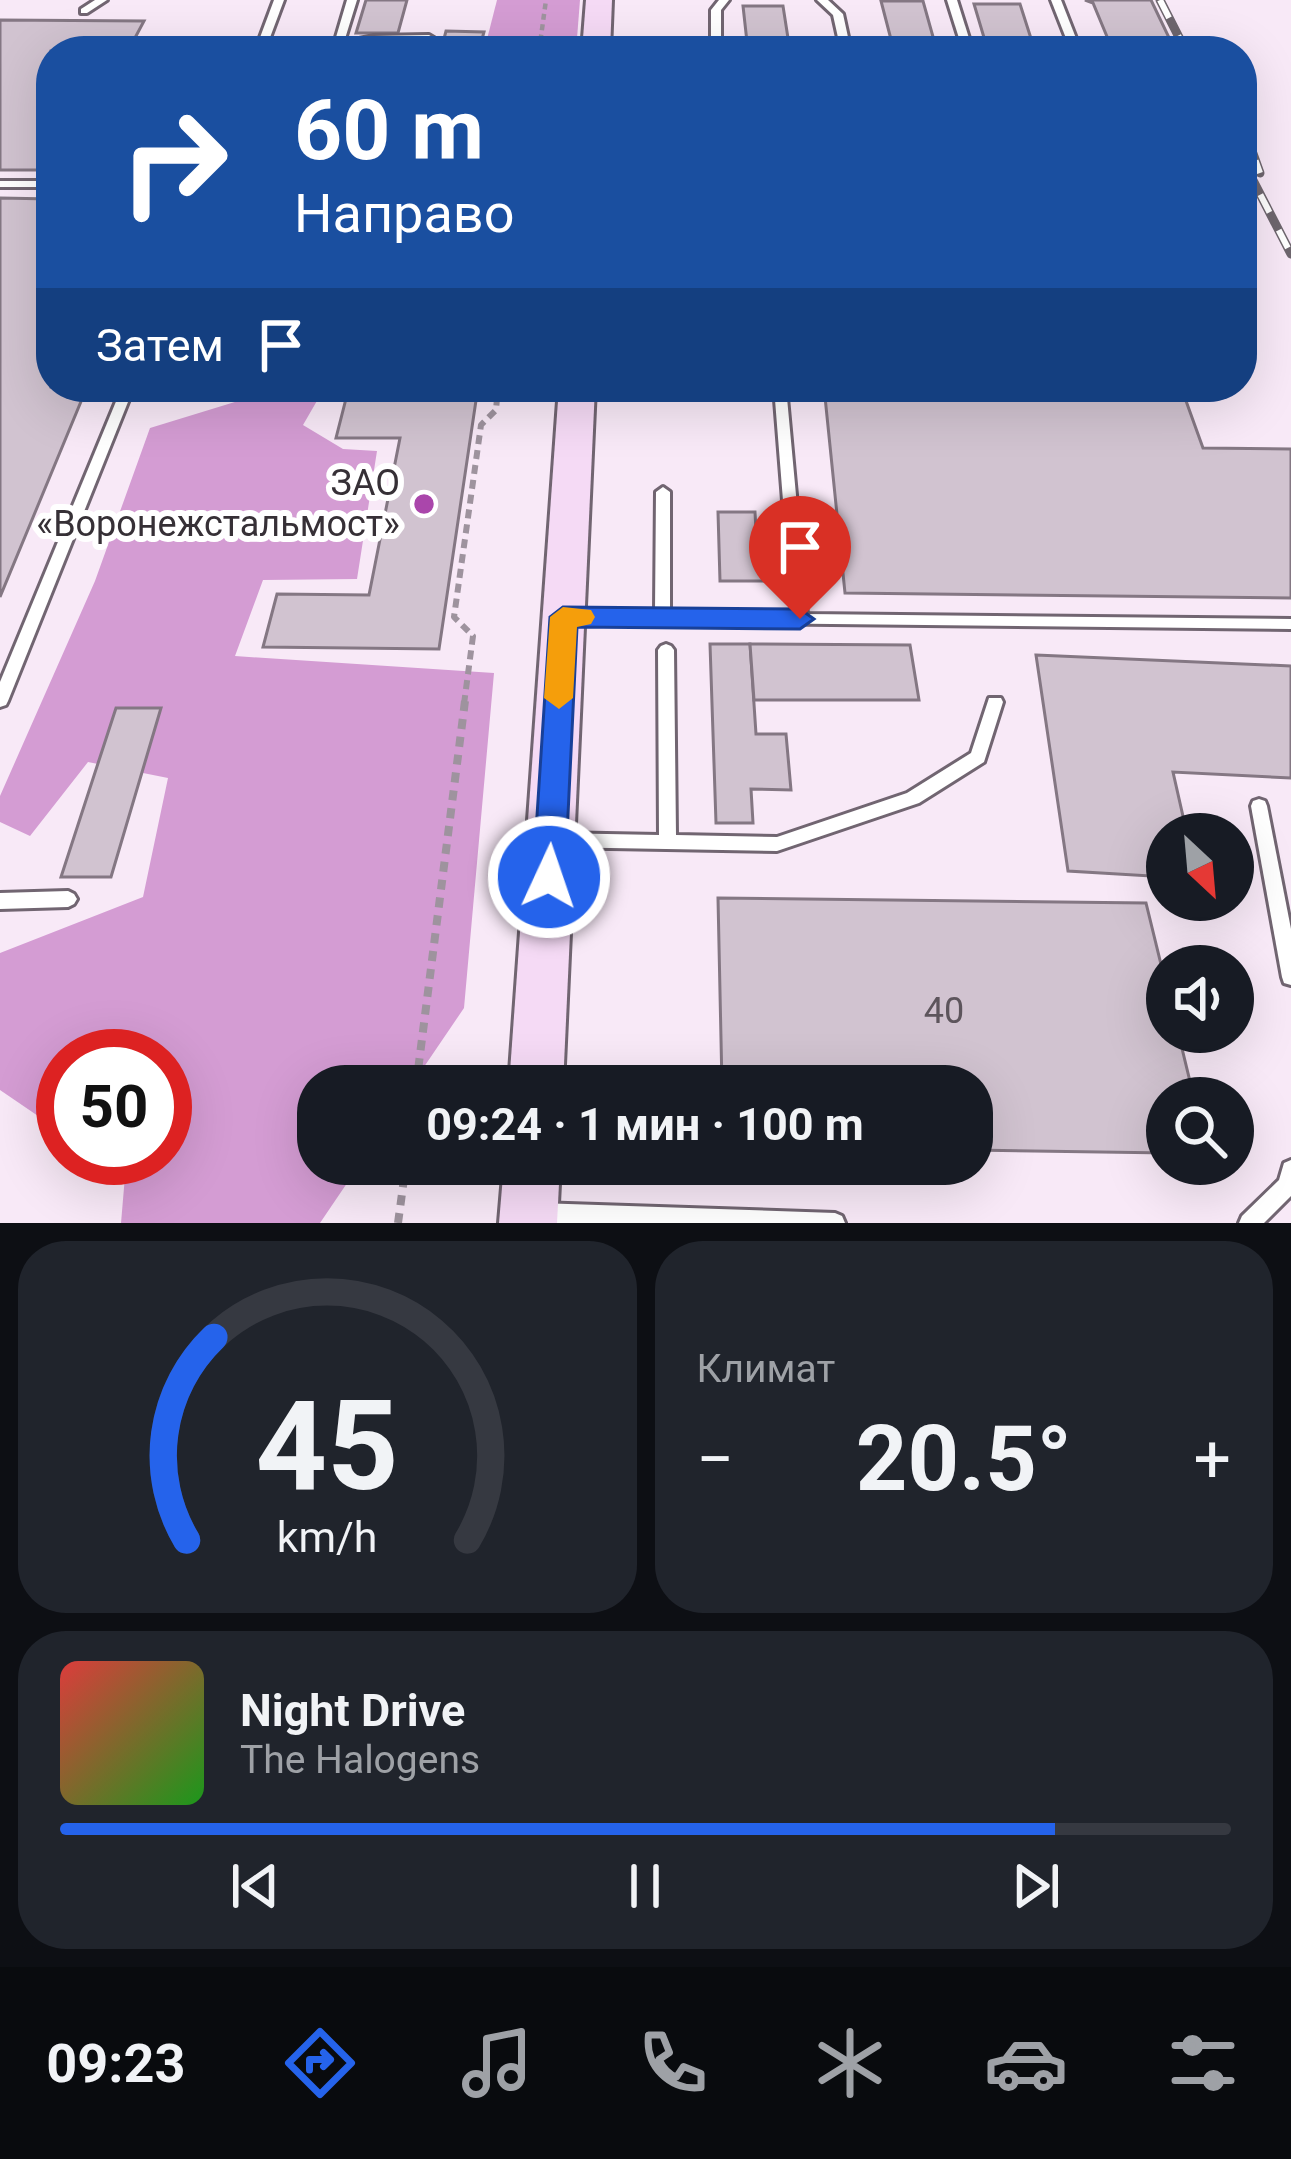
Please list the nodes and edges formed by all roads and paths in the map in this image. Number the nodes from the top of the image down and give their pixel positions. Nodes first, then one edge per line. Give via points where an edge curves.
1 (102, 0) edge
2 (279, 0) edge
3 (352, 0) edge
4 (546, 0) edge
5 (599, 0) edge
6 (724, 0) edge
7 (822, 0) edge
8 (952, 0) edge
9 (1056, 0) edge
10 (84, 11) dead end
11 (266, 36) edge
12 (341, 36) edge
13 (541, 36) edge
14 (597, 36) edge
15 (716, 36) edge
16 (843, 36) edge
17 (963, 36) edge
18 (1070, 36) edge
19 (0, 184) edge
20 (36, 184) edge
21 (122, 402) edge
22 (497, 402) edge
23 (576, 402) edge
24 (781, 402) edge
25 (663, 492) dead end
26 (563, 617) junction
27 (662, 618) junction
28 (800, 619) junction
29 (1291, 624) edge
30 (666, 650) dead end
31 (0, 701) edge
32 (995, 702) dead end
33 (1259, 806) dead end
34 (551, 840) junction
35 (668, 842) junction
36 (68, 899) dead end
37 (0, 901) edge
38 (1291, 976) edge
39 (419, 1065) edge
40 (537, 1065) edge
41 (1291, 1170) edge
42 (403, 1185) edge
43 (530, 1200) edge
44 (398, 1223) edge
45 (835, 1223) edge
46 (1249, 1223) edge

1 - 10 lane
2 - 11 lane
3 - 12 lane
4 - 13 path
5 - 14 main road
6 - 15 lane
7 - 16 lane via 838,14
8 - 17 lane
9 - 18 lane
19 - 20 lane
21 - 31 lane
22 - 39 path via 481,425 454,617 473,636
23 - 26 main road
24 - 28 lane
25 - 27 lane
26 - 27 lane
26 - 34 main road
27 - 28 lane
28 - 29 lane
30 - 35 lane
32 - 35 lane via 978,757 913,798 777,844
33 - 38 lane
34 - 35 lane
34 - 40 main road
36 - 37 lane
41 - 46 lane via 1288,1185
42 - 44 path
43 - 45 lane

